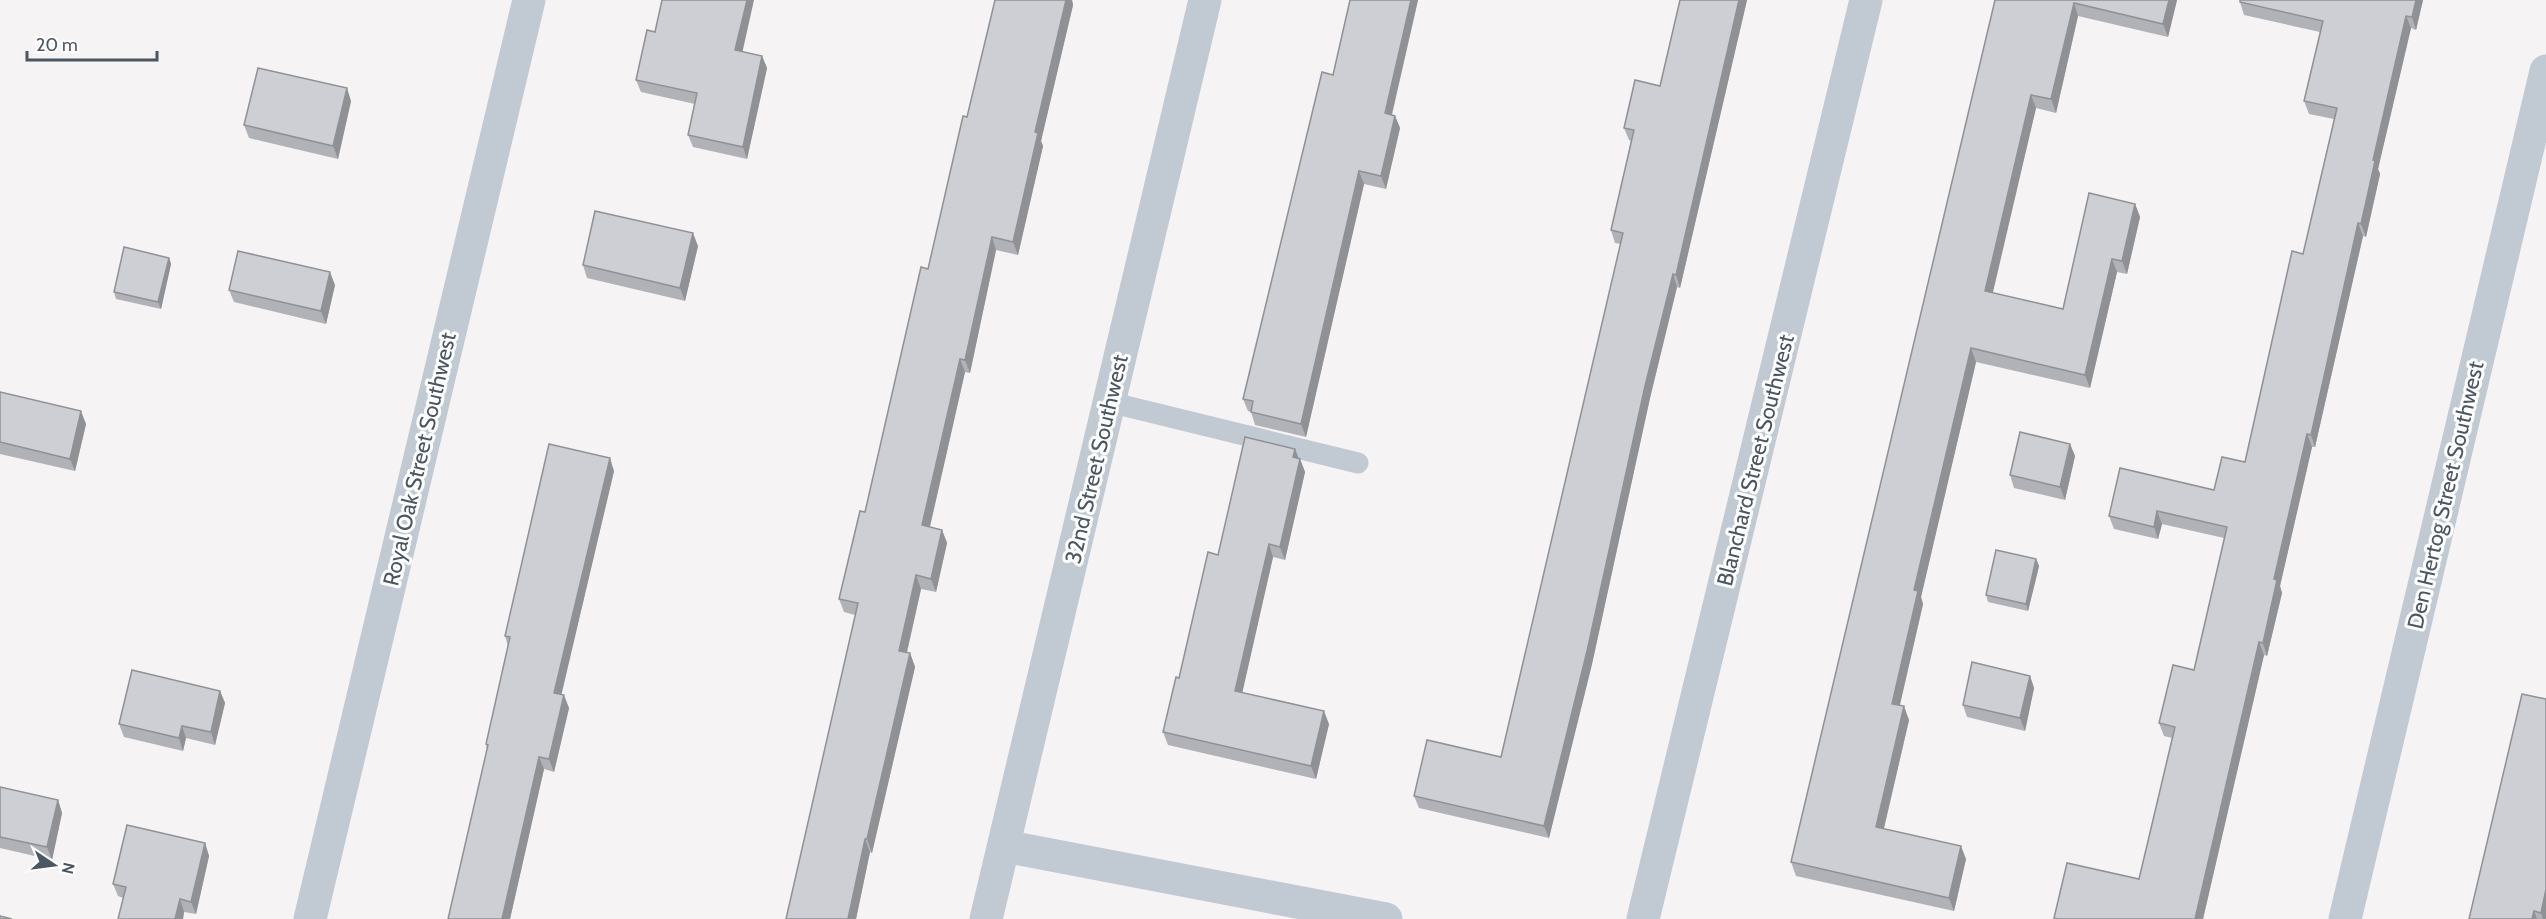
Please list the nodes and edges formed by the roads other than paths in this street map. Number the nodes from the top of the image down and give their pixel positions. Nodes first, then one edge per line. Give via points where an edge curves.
1 (529, 0) edge
2 (1205, 0) edge
3 (1866, 0) edge
4 (2546, 71) edge
5 (1109, 402) junction
6 (1358, 463) dead end
7 (1004, 846) junction
8 (310, 919) edge
9 (986, 919) edge
10 (1386, 919) edge
11 (1643, 919) edge
12 (2345, 919) edge

1 - 8 street, Royal Oak Street Southwest
2 - 5 street, 32nd Street Southwest
3 - 11 street, Blanchard Street Southwest
4 - 12 street, Den Hertog Street Southwest
5 - 6 lane
5 - 7 street, 32nd Street Southwest
7 - 9 street, 32nd Street Southwest
7 - 10 street

